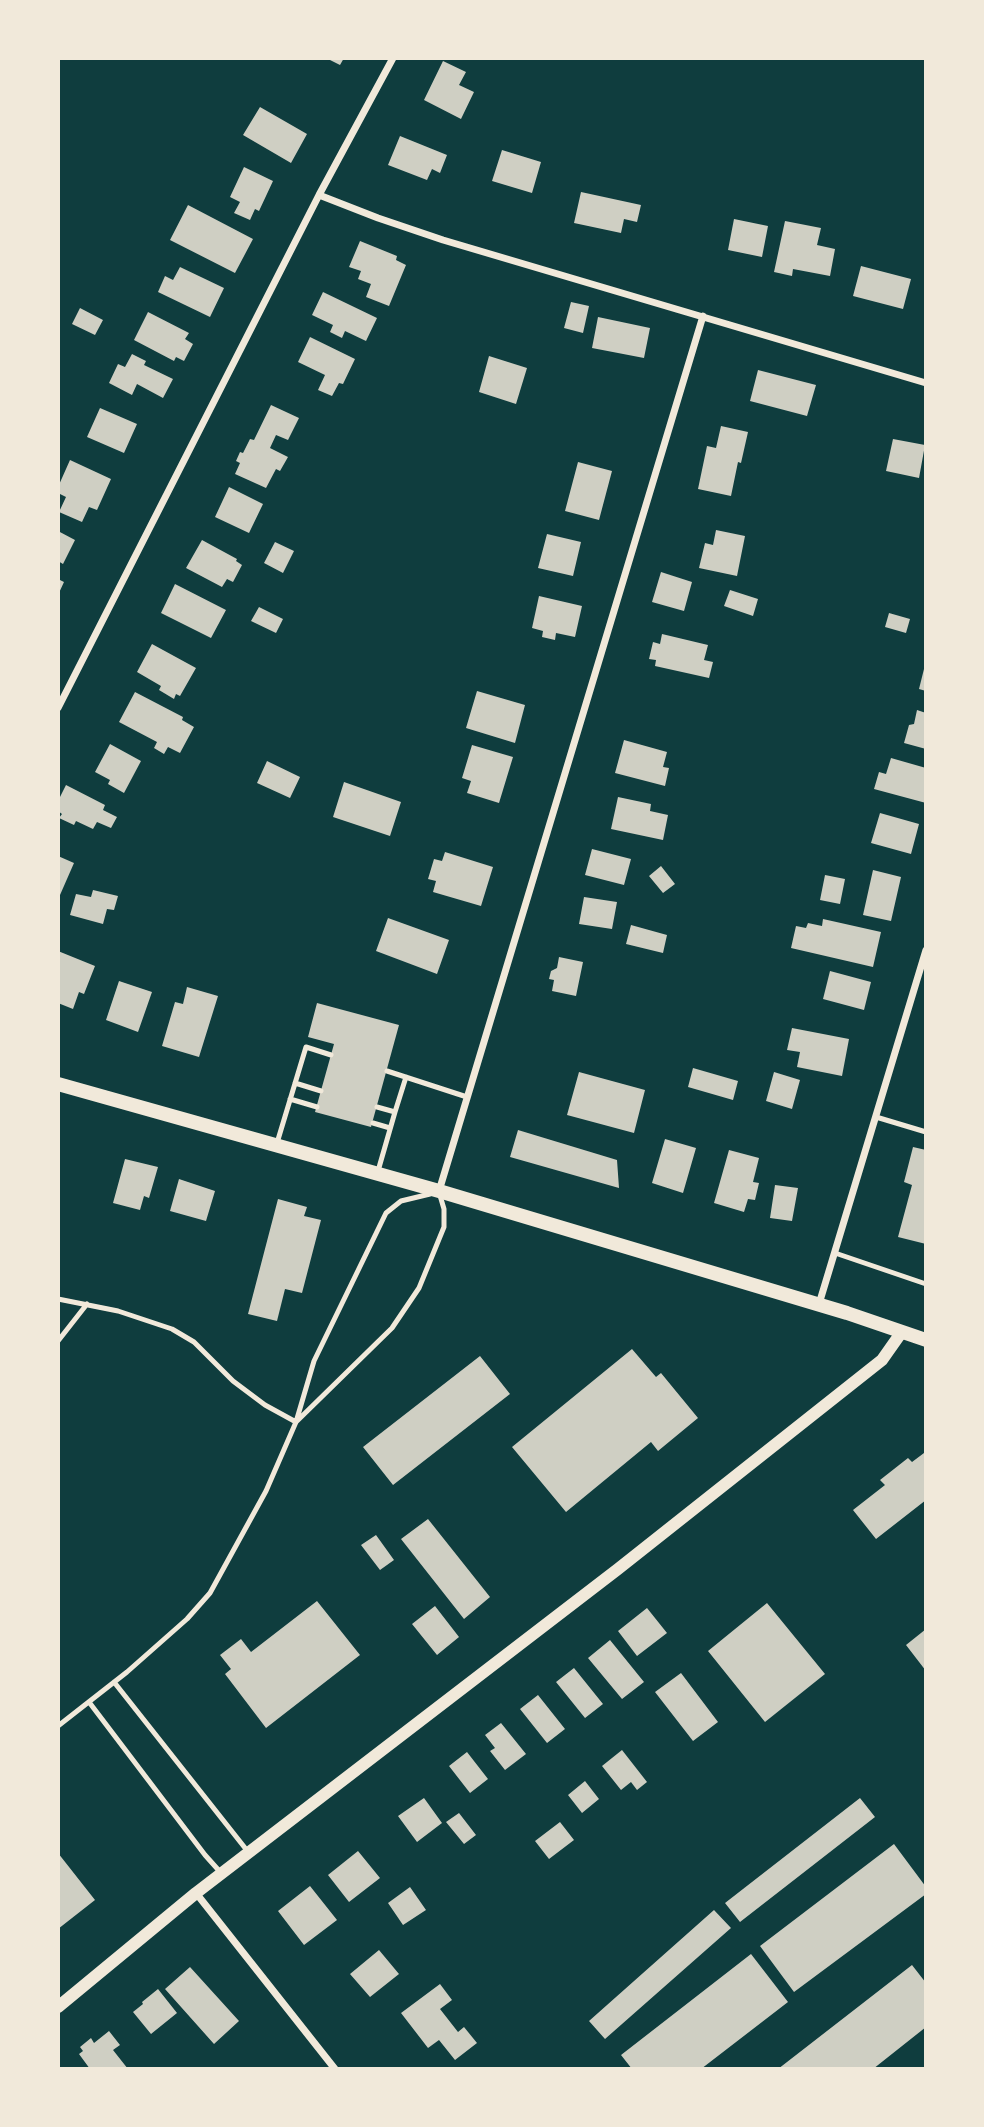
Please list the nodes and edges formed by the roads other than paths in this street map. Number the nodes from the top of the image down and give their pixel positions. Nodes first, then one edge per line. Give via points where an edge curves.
1 (393, 58) edge
2 (319, 195) junction
3 (704, 316) junction
4 (926, 383) edge
5 (58, 708) edge
6 (926, 950) edge
7 (331, 1055) dead end
8 (387, 1071) dead end
9 (406, 1077) junction
10 (295, 1083) junction
11 (58, 1084) edge
12 (321, 1091) dead end
13 (467, 1097) junction
14 (290, 1099) junction
15 (317, 1107) dead end
16 (377, 1107) dead end
17 (395, 1112) junction
18 (876, 1117) junction
19 (373, 1123) dead end
20 (390, 1128) junction
21 (926, 1132) edge
22 (276, 1146) junction
23 (377, 1174) junction
24 (439, 1191) junction
25 (835, 1253) junction
26 (926, 1284) edge
27 (58, 1299) edge
28 (87, 1304) junction
29 (819, 1305) junction
30 (901, 1333) junction
31 (926, 1340) edge
32 (58, 1341) edge
33 (296, 1422) junction
34 (114, 1682) junction
35 (89, 1702) junction
36 (58, 1726) edge
37 (249, 1853) junction
38 (222, 1874) junction
39 (196, 1893) junction
40 (58, 2007) edge
41 (335, 2069) edge

1 - 2 street
2 - 3 street via 443,240
2 - 5 street
3 - 4 street
3 - 13 street
6 - 18 street
7 - 10 lane via 306,1047
8 - 9 lane
9 - 13 lane
9 - 17 lane
10 - 12 lane
10 - 14 lane
11 - 22 main road
13 - 24 street
14 - 15 lane
14 - 22 lane
16 - 17 lane
17 - 20 lane
18 - 21 lane
18 - 25 street
19 - 20 lane
20 - 23 lane
22 - 23 main road
23 - 24 main road
24 - 29 main road
24 - 33 lane via 444,1227 419,1288 392,1328
24 - 33 lane via 401,1201 386,1213 314,1362
25 - 26 lane
25 - 29 street
27 - 28 lane
28 - 32 lane
28 - 33 lane via 172,1329 194,1342 265,1405
29 - 30 main road
30 - 31 main road
30 - 37 street via 882,1360
33 - 34 lane via 210,1593
34 - 35 lane
34 - 37 lane
35 - 36 lane
35 - 38 lane
37 - 38 street
38 - 39 street
39 - 40 street
39 - 41 street

